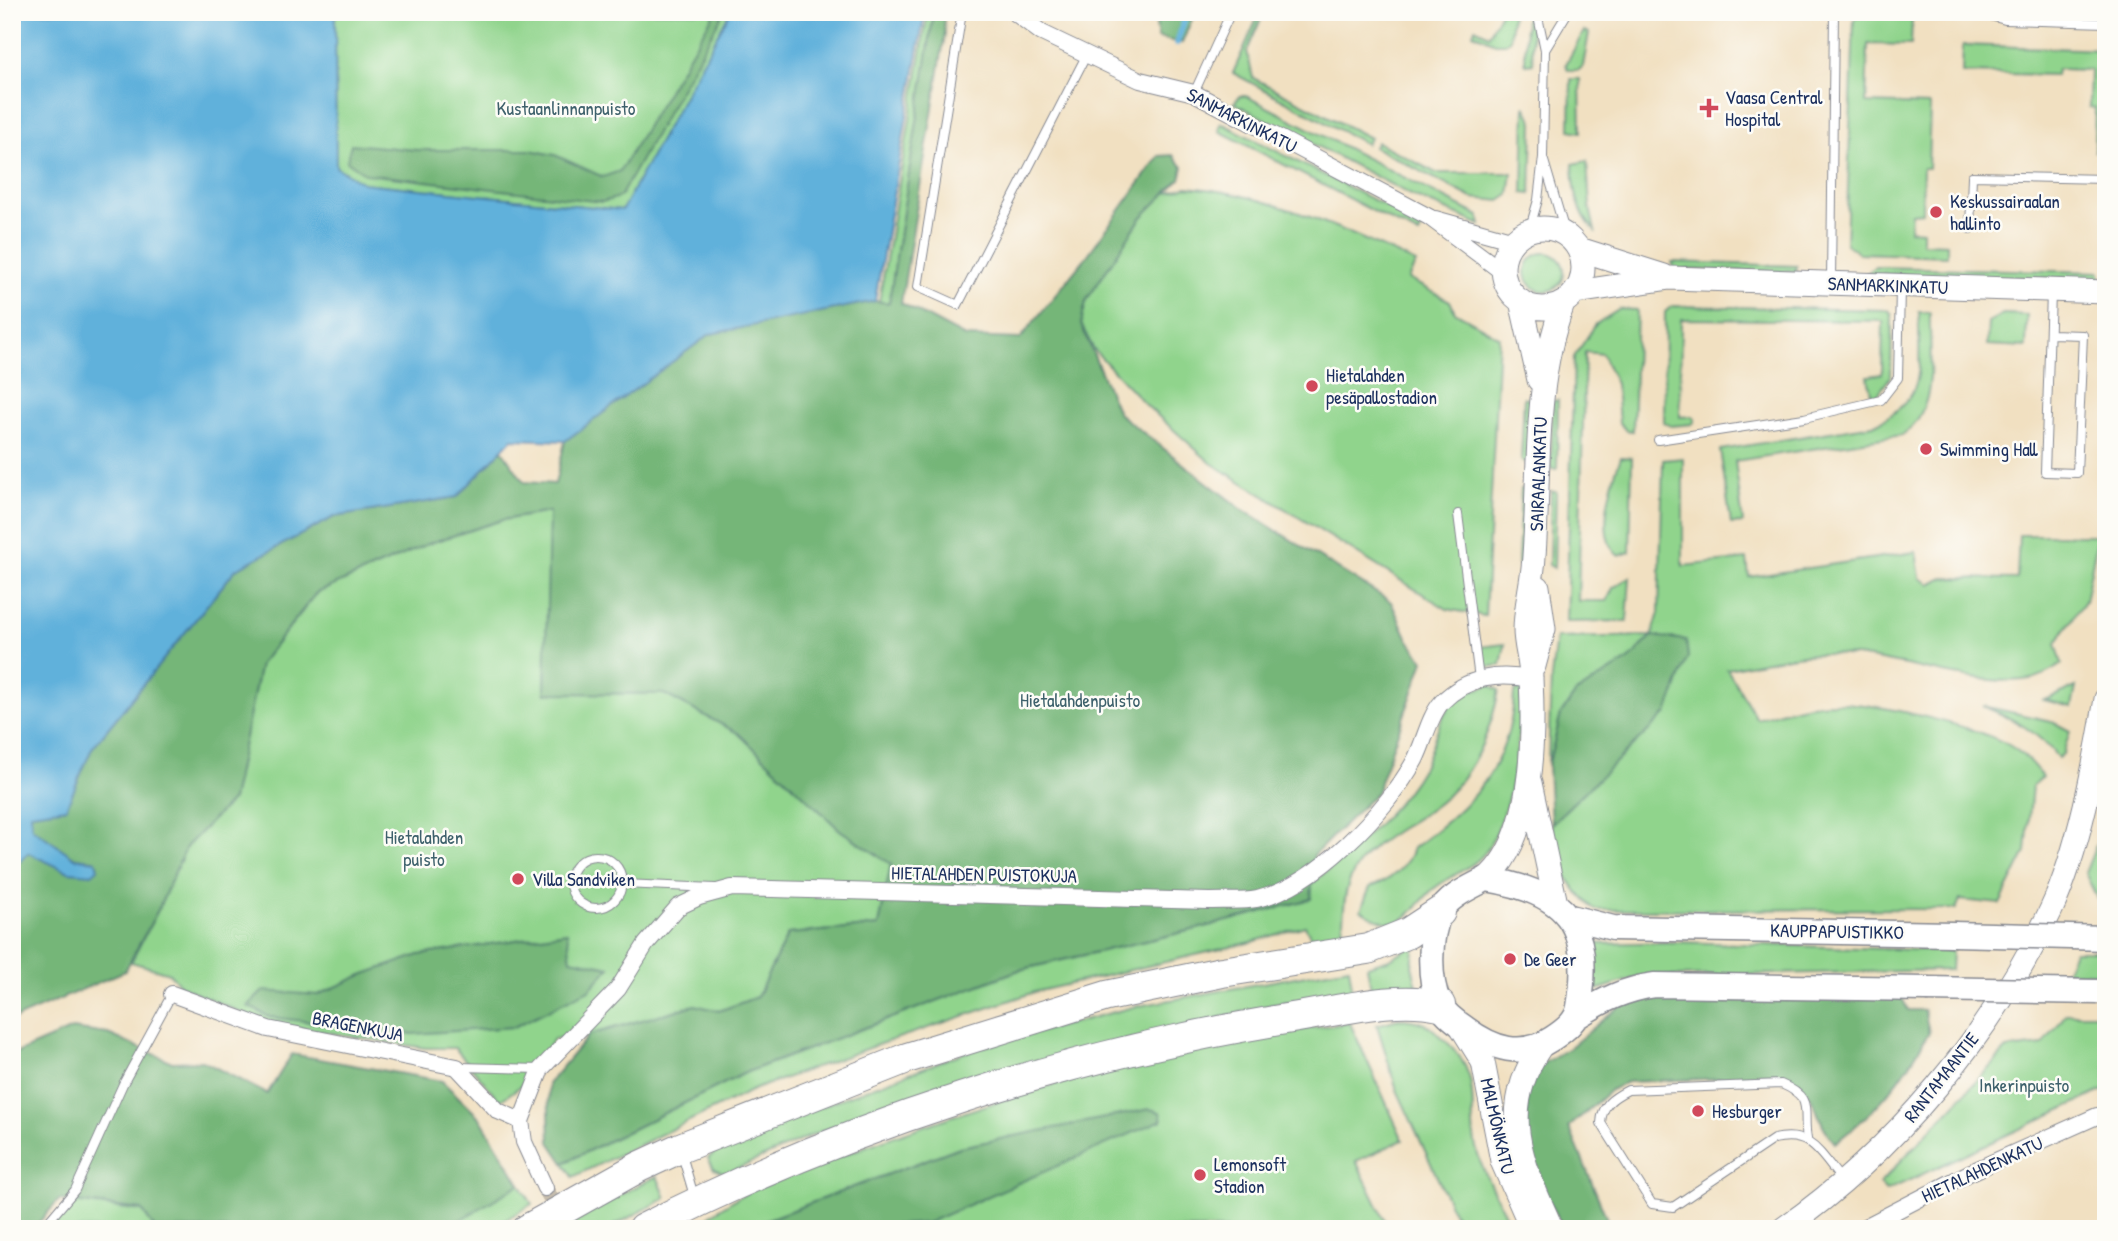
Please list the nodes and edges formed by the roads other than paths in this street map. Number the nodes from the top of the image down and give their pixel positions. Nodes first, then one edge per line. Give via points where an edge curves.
1 (962, 12) edge
2 (1014, 12) edge
3 (1231, 12) edge
4 (1537, 12) edge
5 (1568, 12) edge
6 (1834, 12) edge
7 (1976, 12) edge
8 (1990, 14) edge
9 (2106, 23) edge
10 (1545, 51) junction
11 (1087, 54) junction
12 (1194, 93) junction
13 (1543, 157) junction
14 (2106, 179) edge
15 (1429, 218) junction
16 (1970, 229) dead end
17 (1521, 236) junction
18 (1573, 242) junction
19 (1504, 273) junction
20 (1670, 278) junction
21 (1831, 284) junction
22 (1900, 286) junction
23 (2051, 290) junction
24 (2106, 292) edge
25 (1569, 298) junction
26 (1521, 301) junction
27 (2051, 334) junction
28 (1541, 390) junction
29 (1658, 440) dead end
30 (1458, 514) dead end
31 (1531, 678) junction
32 (1479, 679) junction
33 (2106, 699) edge
34 (1528, 777) junction
35 (1486, 879) junction
36 (623, 884) junction
37 (732, 888) junction
38 (1563, 911) junction
39 (1440, 912) junction
40 (2106, 937) edge
41 (2102, 992) edge
42 (172, 993) joint
43 (1437, 1010) junction
44 (1578, 1016) junction
45 (1541, 1046) junction
46 (457, 1067) junction
47 (541, 1069) junction
48 (2106, 1116) edge
49 (521, 1121) junction
50 (1807, 1139) junction
51 (680, 1149) junction
52 (1843, 1181) junction
53 (545, 1188) tunnel mouth
54 (696, 1202) junction
55 (1866, 1226) edge
56 (42, 1229) edge
57 (528, 1229) edge
58 (643, 1229) edge
59 (1532, 1229) edge
60 (1552, 1229) edge
61 (1783, 1229) edge

1 - 11 lane via 918,287 958,305
2 - 11 street, SANMARKINKATU via 1042,33
3 - 12 lane
4 - 10 lane
5 - 10 lane
6 - 21 lane
7 - 8 lane
8 - 9 lane via 2005,20
10 - 13 lane
11 - 12 street, SANMARKINKATU via 1140,80
12 - 15 street, SANMARKINKATU
13 - 17 lane via 1538,200
13 - 18 lane
14 - 16 lane via 1972,176
15 - 17 street, SANMARKINKATU
15 - 19 street, SANMARKINKATU
17 - 18 street via 1542,228
17 - 19 street via 1504,262
18 - 20 street, SANMARKINKATU
18 - 25 street via 1583,263 1583,278
19 - 26 street via 1506,284
20 - 21 street, SANMARKINKATU
20 - 25 street, SANMARKINKATU
21 - 22 street, SANMARKINKATU
22 - 23 street, SANMARKINKATU
22 - 29 lane via 1898,378 1881,400 1804,418
23 - 24 street, SANMARKINKATU
23 - 27 lane
25 - 26 street via 1549,308
25 - 28 street, SAIRAALANKATU via 1554,327
26 - 28 street, SAIRAALANKATU
27 - 27 lane via 2045,472 2077,473 2082,335
28 - 31 street, SAIRAALANKATU via 1534,559 1525,631
30 - 32 lane
31 - 32 street, HIETALAHDEN PUISTOKUJA
31 - 34 street, SAIRAALANKATU
32 - 37 street, HIETALAHDEN PUISTOKUJA via 1441,703 1416,759 1392,798 1364,829 1327,862 1258,899
33 - 52 street, RANTAMAANTIE via 2059,890 2017,970 1972,1041 1920,1107
34 - 35 street, SAIRAALANKATU via 1520,831 1498,869
34 - 38 street, SAIRAALANKATU
35 - 38 main road via 1531,889
35 - 39 main road
36 - 36 lane via 615,863 594,855 574,866 570,877 575,897 593,909 607,907 618,898
36 - 37 lane
37 - 47 street, HIETALAHDEN PUISTOKUJA via 678,907 646,944 618,989
38 - 40 main road, KAUPPAPUISTIKKO, bridge via 1613,928
38 - 44 main road via 1580,941 1585,966
39 - 43 main road via 1432,945
39 - 51 highway via 1388,943 1107,996 907,1058
41 - 44 main road, bridge via 1655,985 1631,988
42 - 46 street, BRAGENKUJA via 268,1029
42 - 56 lane via 123,1084 75,1190
43 - 45 main road via 1490,1045 1505,1050
43 - 54 highway via 1337,1011 1142,1049 957,1099
43 - 59 street, MALMÖNKATU via 1483,1062 1502,1161
44 - 45 main road
45 - 60 street, MALMÖNKATU via 1528,1064 1520,1092 1517,1138
46 - 47 lane
46 - 49 street via 498,1111
47 - 49 street, HIETALAHDEN PUISTOKUJA
48 - 55 street, HIETALAHDENKATU via 1969,1173
49 - 53 street via 524,1142
50 - 50 lane via 1791,1135 1774,1139 1673,1207 1652,1204 1601,1123 1602,1110 1628,1090 1781,1084 1802,1097 1808,1109
50 - 52 lane
51 - 54 lane
51 - 57 highway
52 - 61 street, RANTAMAANTIE
54 - 58 highway

